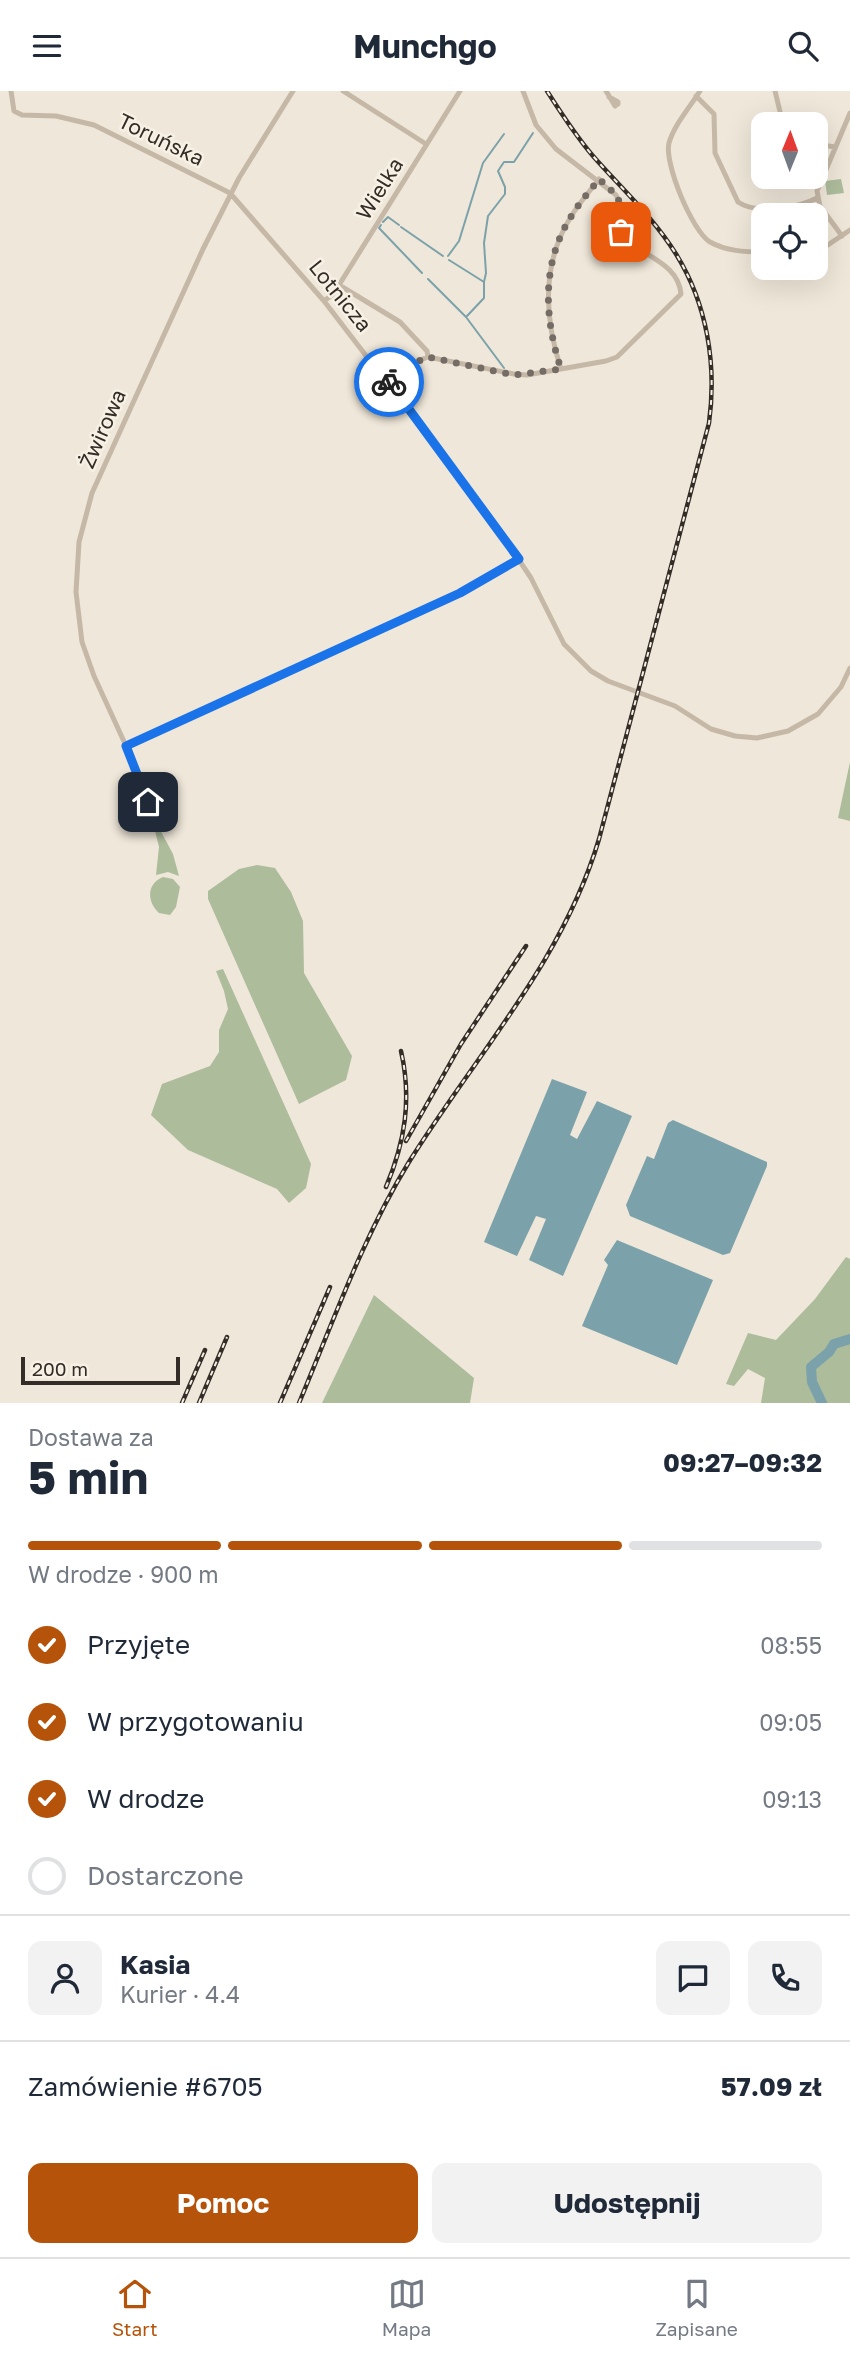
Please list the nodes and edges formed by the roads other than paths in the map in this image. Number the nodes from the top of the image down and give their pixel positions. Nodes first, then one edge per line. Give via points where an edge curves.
1 (11, 91) edge
2 (293, 91) edge
3 (343, 91) edge
4 (460, 91) edge
5 (523, 91) edge
6 (775, 91) edge
7 (698, 94) edge
8 (780, 112) edge
9 (850, 113) edge
10 (426, 144) junction
11 (828, 146) edge
12 (835, 147) junction
13 (599, 179) junction
14 (230, 193) junction
15 (817, 198) junction
16 (850, 230) edge
17 (842, 236) junction
18 (828, 245) edge
19 (751, 251) edge
20 (339, 285) junction
21 (324, 301) junction
22 (428, 357) junction
23 (561, 369) junction
24 (389, 383) junction
25 (519, 559) junction
26 (850, 667) edge
27 (126, 746) junction
28 (148, 802) dead end

1 - 14 street, Toruńska via 14,111 22,115 56,116 94,125
2 - 14 street, Żwirowa
3 - 10 street
4 - 10 street, Wielka
5 - 13 street via 536,125 556,149
6 - 8 street
7 - 15 street via 714,114 715,153 738,202 748,207 790,208
7 - 19 street via 669,142 673,174 704,238 731,250
9 - 12 street
10 - 20 street, Wielka
11 - 12 street
12 - 15 street
13 - 23 street via 564,229 550,274 548,320
13 - 23 street via 621,204 622,235 674,274 681,294 617,357
14 - 21 street, Lotnicza
14 - 27 street, Żwirowa via 92,493 79,542 76,592 82,642
15 - 17 street
16 - 17 street
17 - 18 street
20 - 21 street, Wielka
20 - 22 street via 400,322
21 - 24 street, Lotnicza
22 - 23 street via 514,375
22 - 24 street
24 - 25 street, Lotnicza
25 - 26 street, Lotnicza via 558,634 576,658 608,681 665,702 726,734 772,736 798,727 837,693
25 - 27 street via 460,593
27 - 28 street, Żwirowa

